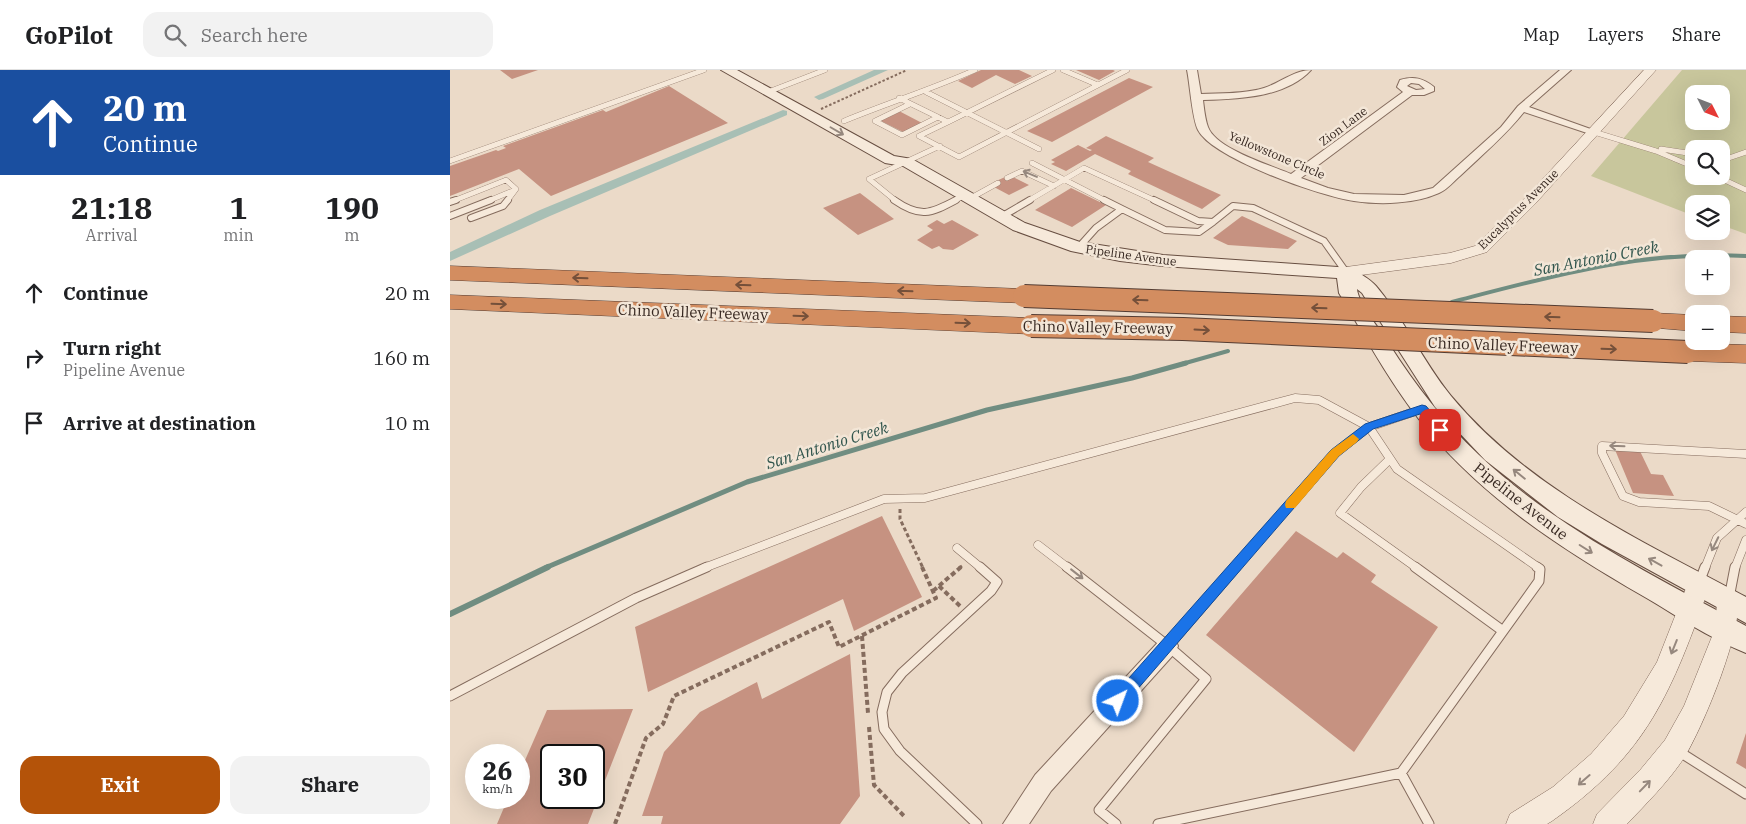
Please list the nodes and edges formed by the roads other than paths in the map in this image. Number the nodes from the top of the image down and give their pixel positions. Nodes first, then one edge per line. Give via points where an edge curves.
1 (704, 70) edge
2 (727, 70) edge
3 (751, 70) edge
4 (825, 70) edge
5 (975, 70) edge
6 (1053, 70) edge
7 (1063, 70) edge
8 (1127, 70) edge
9 (1192, 70) edge
10 (1306, 70) edge
11 (1566, 70) edge
12 (1650, 70) edge
13 (1098, 85) junction
14 (782, 87) junction
15 (768, 92) junction
16 (926, 92) junction
17 (1409, 92) dead end
18 (1197, 97) junction
19 (899, 98) junction
20 (910, 104) junction
21 (807, 106) junction
22 (1522, 108) junction
23 (967, 113) junction
24 (938, 117) junction
25 (844, 120) junction
26 (948, 122) junction
27 (1595, 130) junction
28 (1006, 133) junction
29 (940, 146) junction
30 (1039, 149) dead end
31 (1746, 152) edge
32 (1685, 153) edge
33 (1730, 157) edge
34 (450, 162) edge
35 (907, 162) junction
36 (1032, 163) dead end
37 (1685, 163) edge
38 (1007, 178) dead end
39 (1064, 180) junction
40 (1292, 180) junction
41 (998, 183) dead end
42 (1730, 183) edge
43 (1054, 186) junction
44 (516, 189) junction
45 (1746, 190) edge
46 (966, 197) junction
47 (450, 202) edge
48 (1122, 209) junction
49 (450, 216) edge
50 (1001, 216) junction
51 (470, 218) dead end
52 (1213, 222) junction
53 (1079, 247) junction
54 (1346, 272) junction
55 (450, 273) edge
56 (450, 302) edge
57 (1685, 323) edge
58 (1730, 324) edge
59 (1746, 325) edge
60 (1746, 354) edge
61 (1422, 409) junction
62 (1369, 426) junction
63 (1746, 454) edge
64 (1390, 459) junction
65 (1746, 512) edge
66 (1737, 520) junction
67 (1746, 524) edge
68 (1746, 540) edge
69 (1038, 545) dead end
70 (957, 548) dead end
71 (1694, 597) junction
72 (1737, 621) edge
73 (1503, 631) junction
74 (1168, 646) junction
75 (450, 696) edge
76 (1674, 749) junction
77 (1401, 773) junction
78 (1746, 794) edge
79 (1610, 823) edge
80 (977, 824) edge
81 (1014, 824) edge
82 (1116, 824) edge
83 (1158, 824) edge
84 (1429, 824) edge
85 (1520, 824) edge

1 - 34 lane
2 - 15 main road, Pipeline Avenue
3 - 14 main road, Pipeline Avenue
4 - 14 lane
5 - 16 lane
6 - 23 lane
7 - 13 lane
8 - 13 lane
9 - 18 street, Yellowstone Circle
10 - 18 street via 1281,87 1258,93
11 - 22 street, Yellowstone Circle
12 - 27 street, Eucalyptus Avenue
13 - 28 lane
14 - 15 lane
14 - 21 main road, Pipeline Avenue
15 - 21 main road, Pipeline Avenue
16 - 19 lane
16 - 23 lane
17 - 40 street, Zion Lane
18 - 40 street, Yellowstone Circle via 1202,130 1218,145
19 - 20 lane
19 - 25 lane
20 - 24 lane
20 - 24 lane via 875,121 902,135
21 - 25 main road, Pipeline Avenue
21 -> 35 main road, Pipeline Avenue via 890,160
22 - 27 street
22 - 40 street, Yellowstone Circle via 1505,129 1437,190 1404,199 1354,198
23 - 26 lane
23 - 28 lane
24 - 26 lane
25 - 35 main road, Pipeline Avenue via 902,153
26 - 29 lane via 920,136
27 - 32 lane
27 - 37 lane
27 - 54 street, Eucalyptus Avenue via 1481,250 1451,258
28 - 29 lane via 959,157
28 - 30 lane
29 - 35 lane
31 - 33 lane
35 - 46 main road, Pipeline Avenue
35 - 46 lane via 869,179 879,189 918,213 926,213
36 - 39 lane
43 -> 38 lane via 1022,171
39 - 43 lane
39 - 48 lane
39 - 52 lane via 1084,168 1090,168 1198,221
41 - 46 lane
42 - 45 lane
43 - 50 lane
44 - 47 lane via 506,180
44 - 49 lane
44 - 51 lane via 502,206
46 - 50 main road, Pipeline Avenue
48 - 52 lane via 1165,230 1199,232
48 - 53 lane via 1096,228
50 - 53 main road, Pipeline Avenue via 1036,234
52 - 54 lane via 1233,206 1253,208 1324,241
53 - 54 main road, Pipeline Avenue via 1145,259
54 - 61 main road, Pipeline Avenue via 1348,293
71 -> 54 main road, Pipeline Avenue via 1611,537 1567,510 1493,454 1443,401 1369,289
57 -> 55 highway, Chino Valley Freeway, bridge
56 -> 60 highway, Chino Valley Freeway, bridge
58 - 59 highway
61 - 62 lane
61 -> 71 main road, Pipeline Avenue via 1476,466 1558,531 1608,563
62 - 64 lane
62 - 74 lane via 1335,453
62 - 75 lane via 1320,400 1295,398 925,498 884,499 644,594
63 -> 66 lane via 1602,446 1602,453 1623,496 1639,502 1709,506
64 - 73 lane via 1397,470 1540,569 1539,581
64 - 73 lane via 1340,513
65 - 66 lane
66 - 67 lane
66 -> 71 lane via 1717,538
68 - 72 lane via 1732,575
69 -> 74 lane
70 - 80 lane via 997,582 902,674 887,692 882,712 884,729 900,751
71 - 72 main road, Pipeline Avenue
71 -> 85 street via 1660,682 1614,752 1582,782
72 - 76 street
73 - 77 lane
74 - 81 street via 1043,783
74 - 82 lane via 1206,679 1099,810
76 - 78 lane
79 -> 76 street
77 - 83 lane
77 - 84 lane

